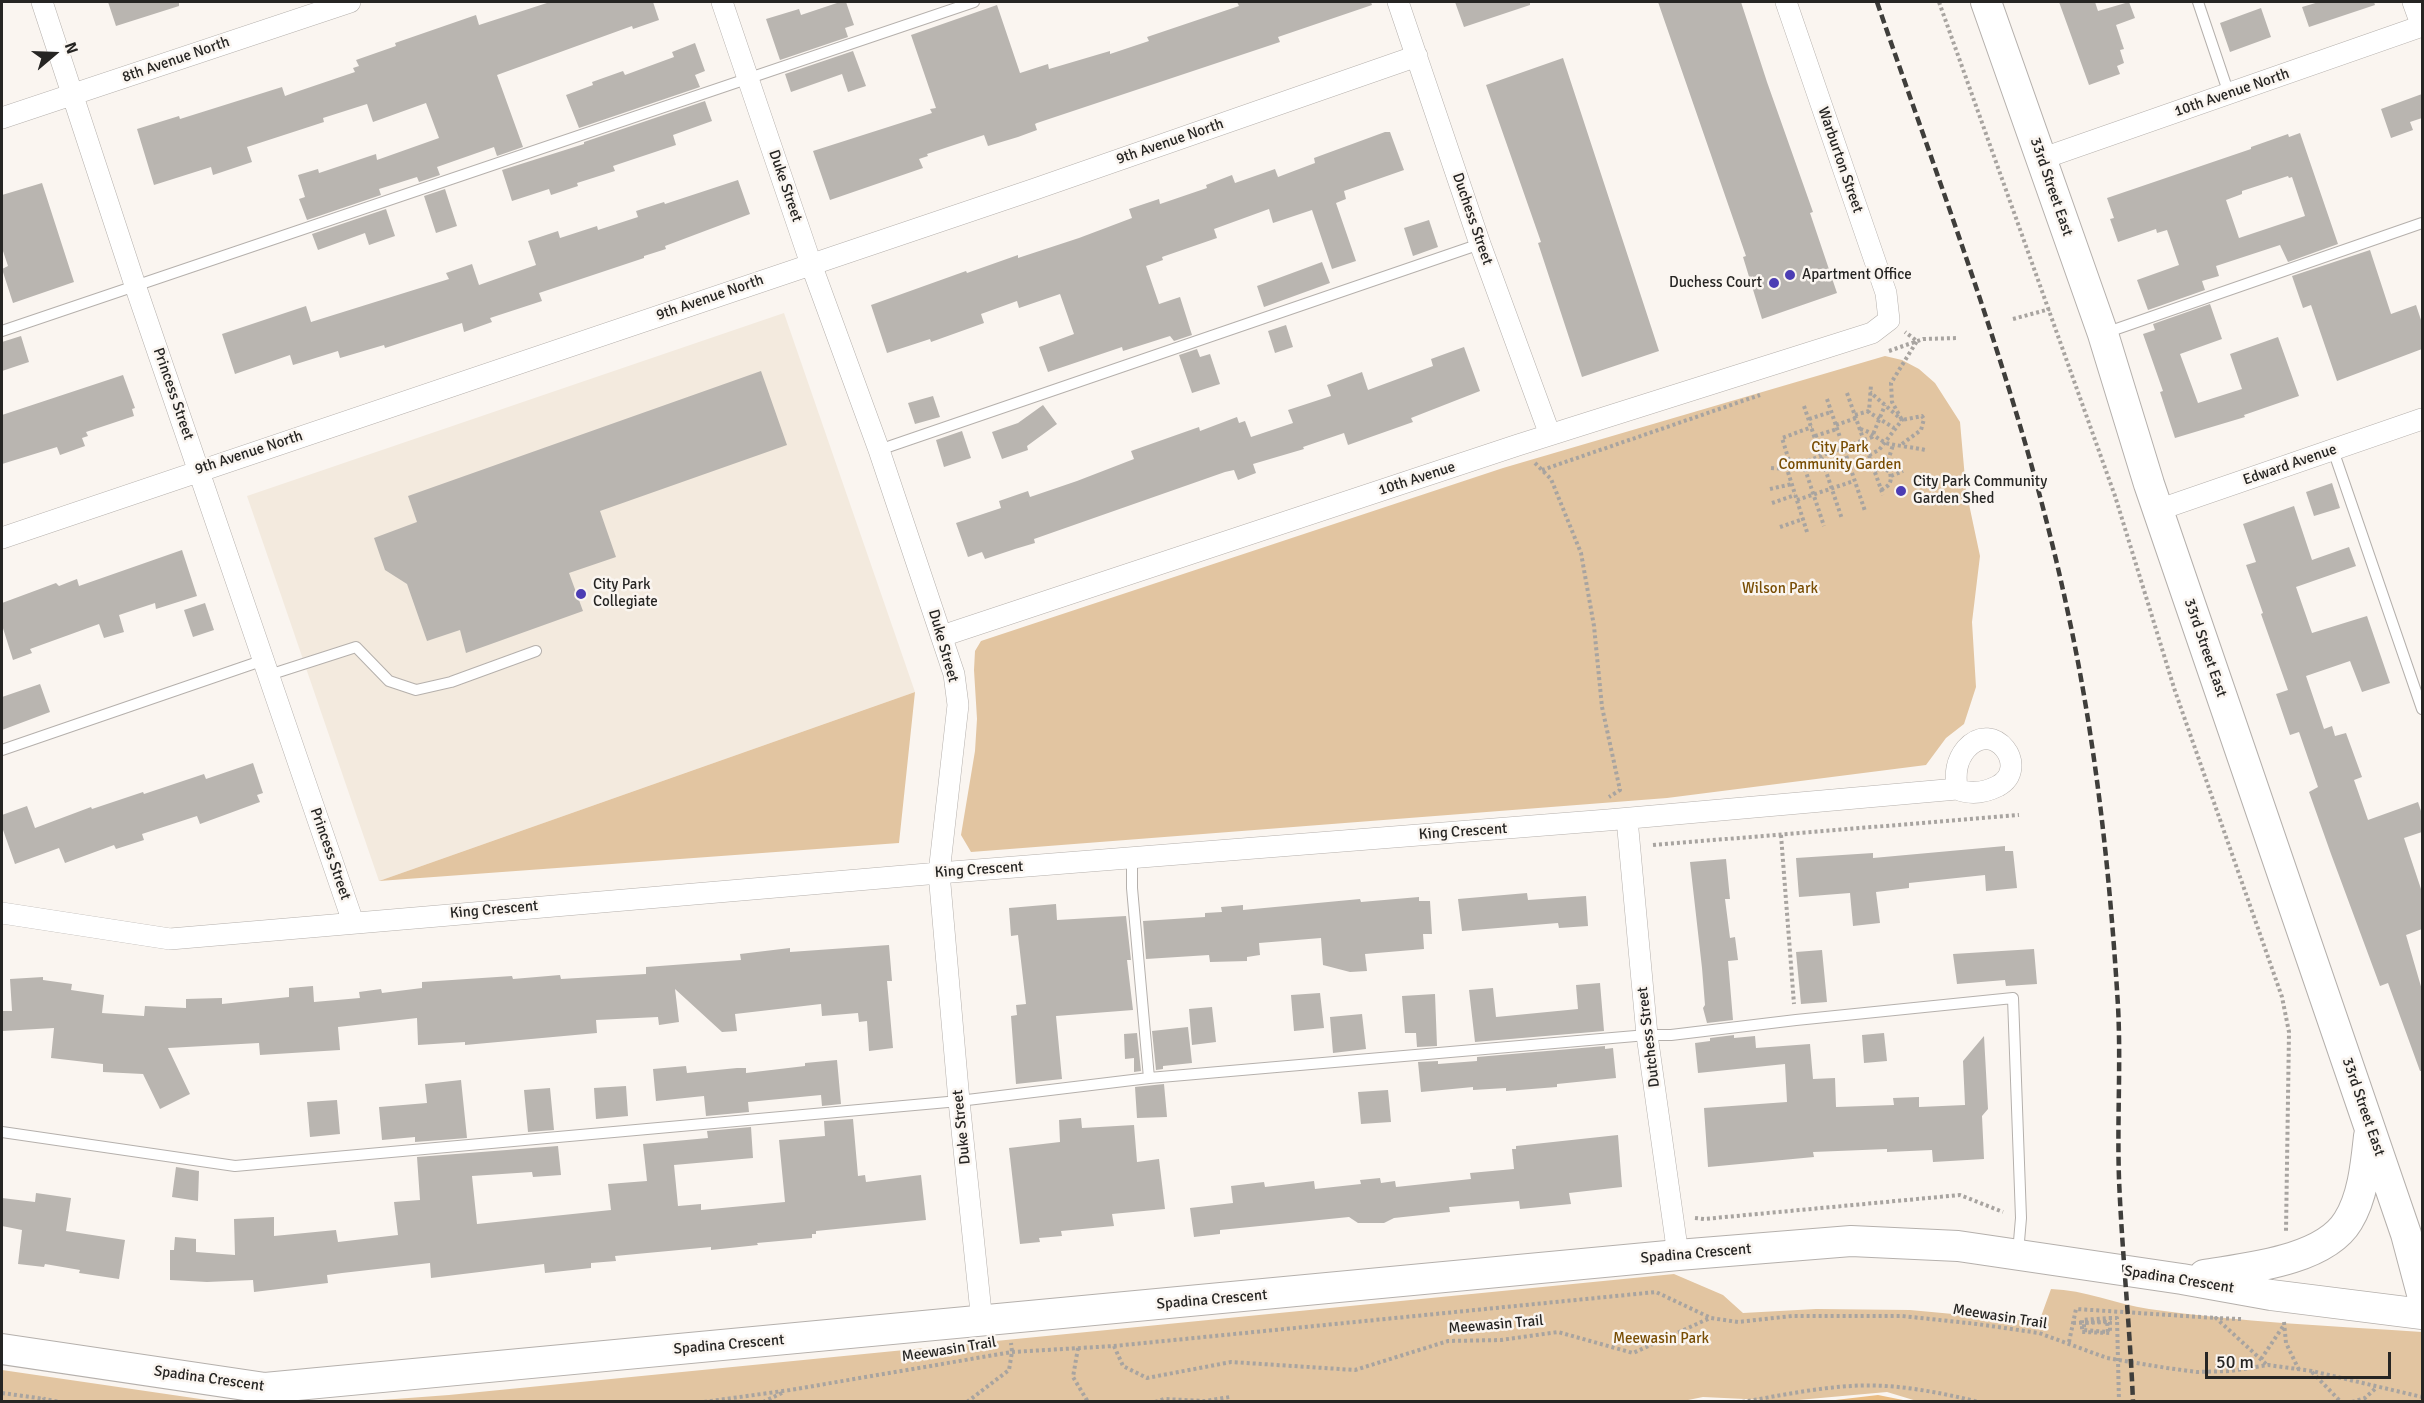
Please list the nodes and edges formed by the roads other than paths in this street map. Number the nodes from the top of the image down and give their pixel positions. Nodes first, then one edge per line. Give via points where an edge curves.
1 (42, 2) edge
2 (350, 2) edge
3 (722, 2) edge
4 (974, 2) edge
5 (1398, 2) edge
6 (1786, 2) edge
7 (1986, 2) edge
8 (2198, 2) edge
9 (2414, 2) edge
10 (2422, 27) edge
11 (1417, 56) junction
12 (748, 78) junction
13 (2229, 94) junction
14 (73, 95) junction
15 (2, 118) edge
16 (2041, 159) junction
17 (2422, 224) edge
18 (1480, 244) junction
19 (811, 264) junction
20 (135, 285) junction
21 (1889, 320) joint
22 (2, 331) edge
23 (2103, 334) junction
24 (2422, 419) edge
25 (1550, 435) junction
26 (879, 450) junction
27 (2333, 450) junction
28 (199, 470) junction
29 (2158, 510) junction
30 (2, 538) edge
31 (942, 636) junction
32 (536, 651) dead end
33 (267, 668) junction
34 (2422, 709) edge
35 (2, 750) edge
36 (1957, 789) dead end
37 (1617, 820) junction
38 (1132, 858) junction
39 (939, 873) junction
40 (2, 913) edge
41 (353, 922) junction
42 (1647, 1035) junction
43 (1149, 1078) junction
44 (959, 1101) junction
45 (2370, 1127) junction
46 (2, 1132) edge
47 (1678, 1255) junction
48 (2018, 1255) junction
49 (2182, 1279) junction
50 (2422, 1294) edge
51 (2422, 1314) edge
52 (982, 1322) junction
53 (2, 1349) edge

1 - 14 street, Princess Street
2 - 14 street, 8th Avenue North
3 - 12 street, Duke Street
4 - 12 lane
5 - 11 street, Duchess Street
6 - 21 street, Warburton Street via 1886,293
7 - 16 street, 33rd Street East
8 - 13 lane
9 - 10 street
10 - 13 street, 10th Avenue North
11 - 18 street, Duchess Street
11 - 19 street, 9th Avenue North
12 - 19 street, Duke Street
12 - 20 lane
13 - 16 street, 10th Avenue North
14 - 15 street, 8th Avenue North
14 - 20 street, Princess Street
16 - 23 street, 33rd Street East
17 - 23 lane
18 - 25 street, Duchess Street
18 - 26 lane
19 - 26 street, Duke Street
19 - 28 street, 9th Avenue North
20 - 22 lane
20 - 28 street, Princess Street
21 - 25 street, 10th Avenue via 1872,333
23 - 29 street, 33rd Street East
24 - 27 street, Edward Avenue
25 - 31 street, 10th Avenue
26 - 31 street, Duke Street
27 - 29 street, Edward Avenue
27 - 34 lane
28 - 30 street, 9th Avenue North
28 - 33 street, Princess Street
29 - 45 street, 33rd Street East
31 - 39 street, Duke Street via 954,674 958,705
32 - 33 lane via 451,682 416,690 389,681 356,647
33 - 35 lane
33 - 41 street, Princess Street
36 - 37 street, King Crescent
37 - 38 street, King Crescent
37 - 42 street, Dutchess Street
38 - 39 street, King Crescent
38 - 43 lane
39 - 41 street, King Crescent
39 - 44 street, Duke Street
40 - 41 street, King Crescent via 170,939
42 - 43 lane
42 - 47 street, Dutchess Street
42 - 48 lane via 2013,998 2021,1218
43 - 44 lane
44 - 46 lane via 235,1166
44 - 52 street, Duke Street
45 - 49 street via 2365,1176 2348,1221 2336,1236 2312,1250 2266,1264
45 - 50 street, 33rd Street East via 2410,1232
47 - 48 street, Spadina Crescent via 1851,1241 1958,1246
47 - 52 street, Spadina Crescent
48 - 49 street, Spadina Crescent
49 - 51 street, Spadina Crescent via 2282,1316
52 - 53 street, Spadina Crescent via 265,1388

